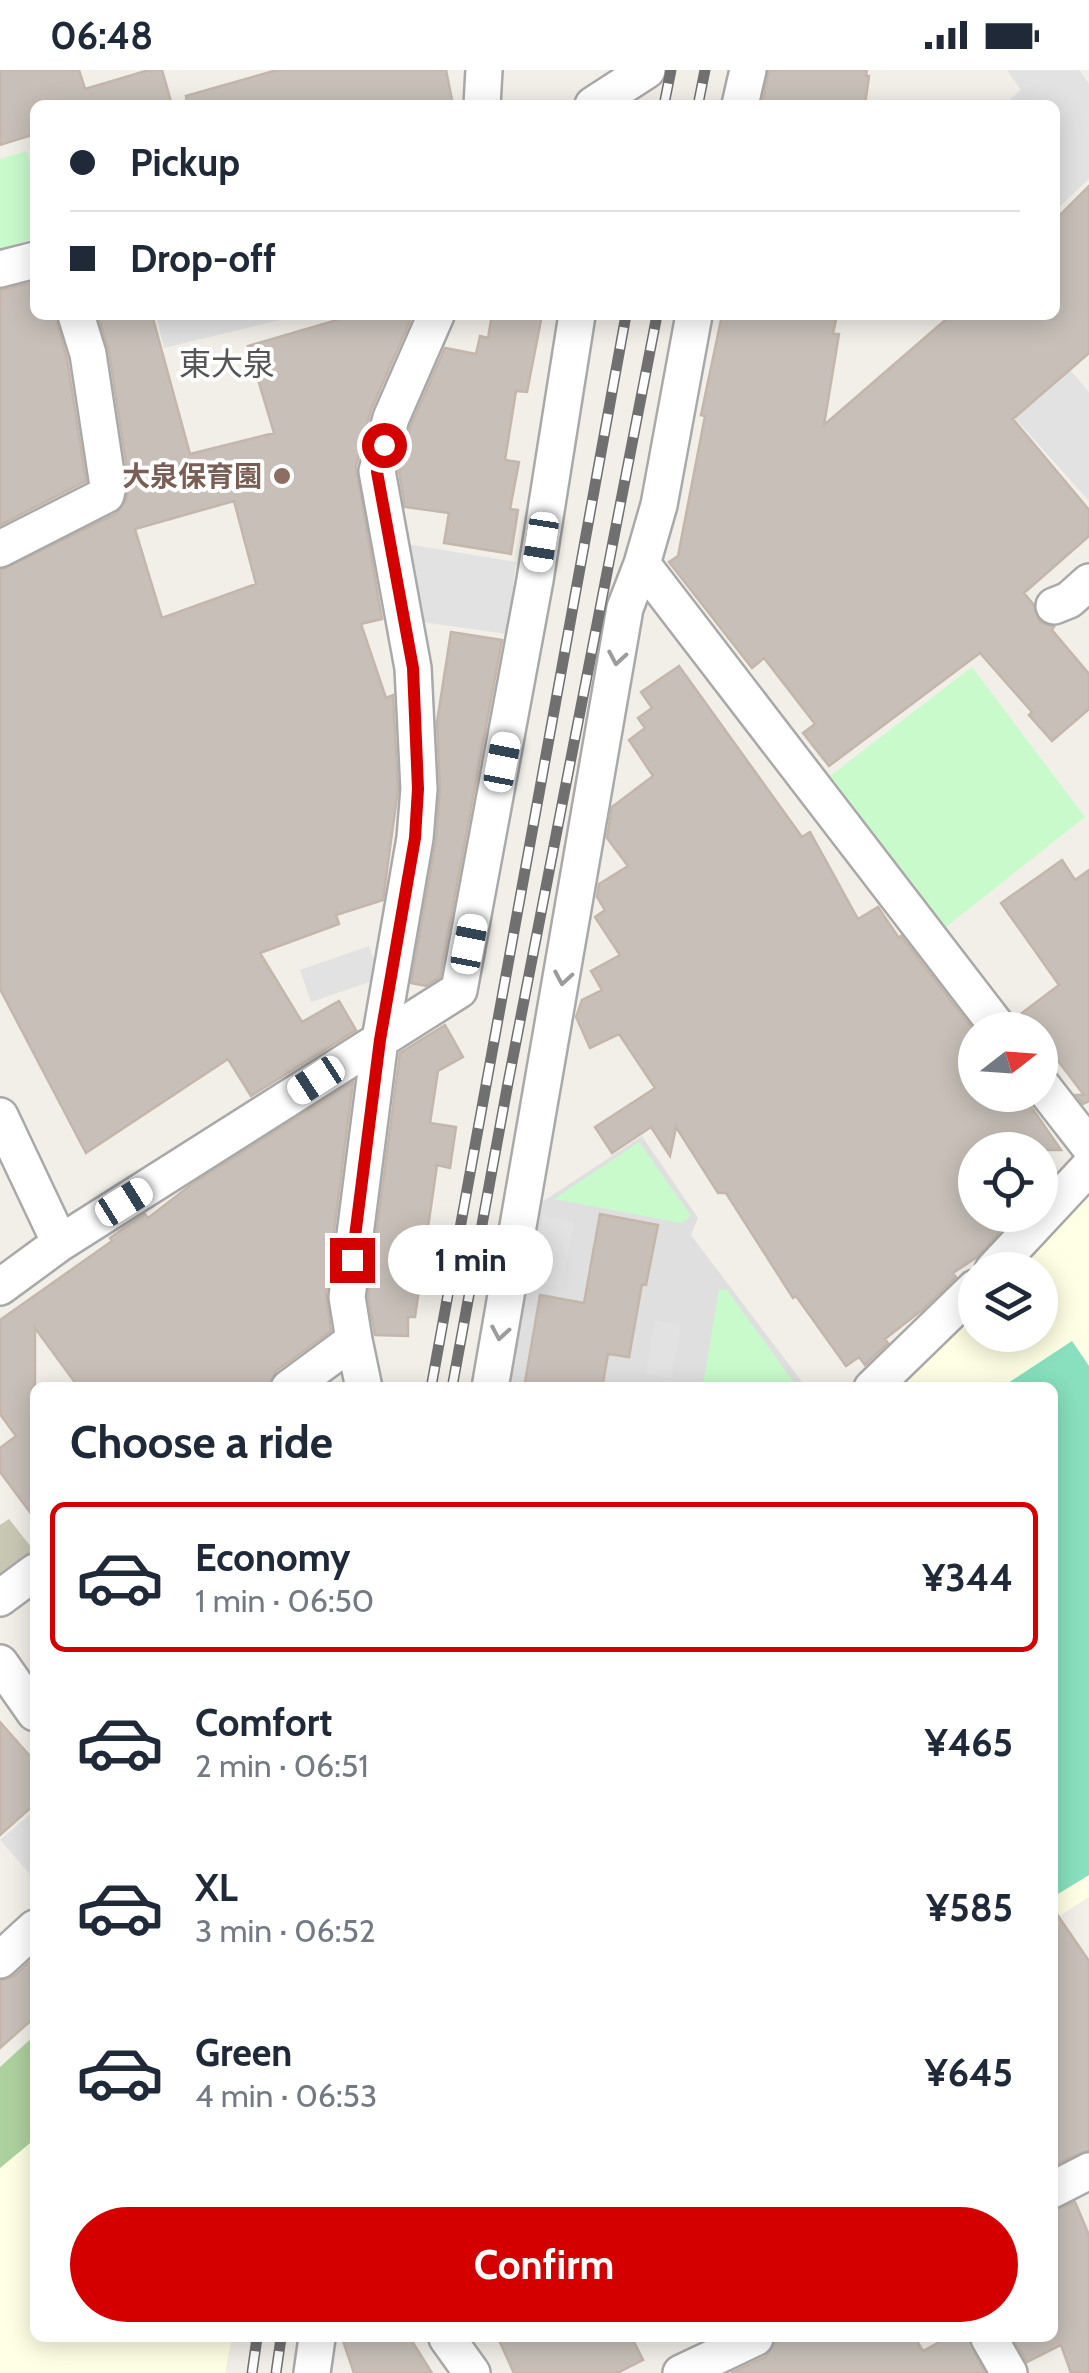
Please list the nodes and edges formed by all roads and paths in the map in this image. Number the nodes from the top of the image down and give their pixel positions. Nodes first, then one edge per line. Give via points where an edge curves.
1 (484, 70) edge
2 (647, 70) edge
3 (748, 70) edge
4 (607, 94) edge
5 (482, 100) edge
6 (741, 100) edge
7 (30, 261) edge
8 (0, 269) edge
9 (78, 320) edge
10 (434, 320) edge
11 (576, 320) edge
12 (693, 320) edge
13 (0, 548) edge
14 (642, 564) junction
15 (1089, 582) edge
16 (1054, 606) dead end
17 (986, 1012) edge
18 (380, 1040) junction
19 (1058, 1106) edge
20 (0, 1116) edge
21 (1089, 1146) edge
22 (1089, 1167) edge
23 (60, 1243) junction
24 (1010, 1252) edge
25 (0, 1287) edge
26 (958, 1305) edge
27 (354, 1340) junction
28 (297, 1382) edge
29 (363, 1382) edge
30 (491, 1382) edge
31 (878, 1382) edge
32 (30, 1576) edge
33 (0, 1598) edge
34 (0, 1663) edge
35 (30, 1705) edge
36 (30, 1933) edge
37 (0, 1960) edge
38 (1089, 2172) edge
39 (1058, 2187) edge
40 (317, 2342) edge
41 (451, 2342) edge
42 (747, 2342) edge
43 (991, 2342) edge
44 (312, 2373) edge
45 (472, 2373) edge
46 (681, 2373) edge
47 (1008, 2373) edge

1 - 5 street
2 - 4 street
3 - 6 street
7 - 8 street
9 - 13 street via 106,495
10 - 18 street via 391,418 377,472 413,668 418,753 415,838
11 - 18 street via 462,980 451,998
12 - 14 street via 660,505
14 - 17 street
14 -> 30 street via 625,608
15 - 16 street
18 - 23 street
18 - 27 street via 346,1297
19 - 21 street
20 - 23 street
22 - 24 street
23 - 25 street
26 - 31 street
27 - 28 street
27 - 29 street
32 - 33 street
34 - 35 street
36 - 37 street
38 - 39 street
40 - 44 street
41 - 45 street
42 - 46 street
43 - 47 street

